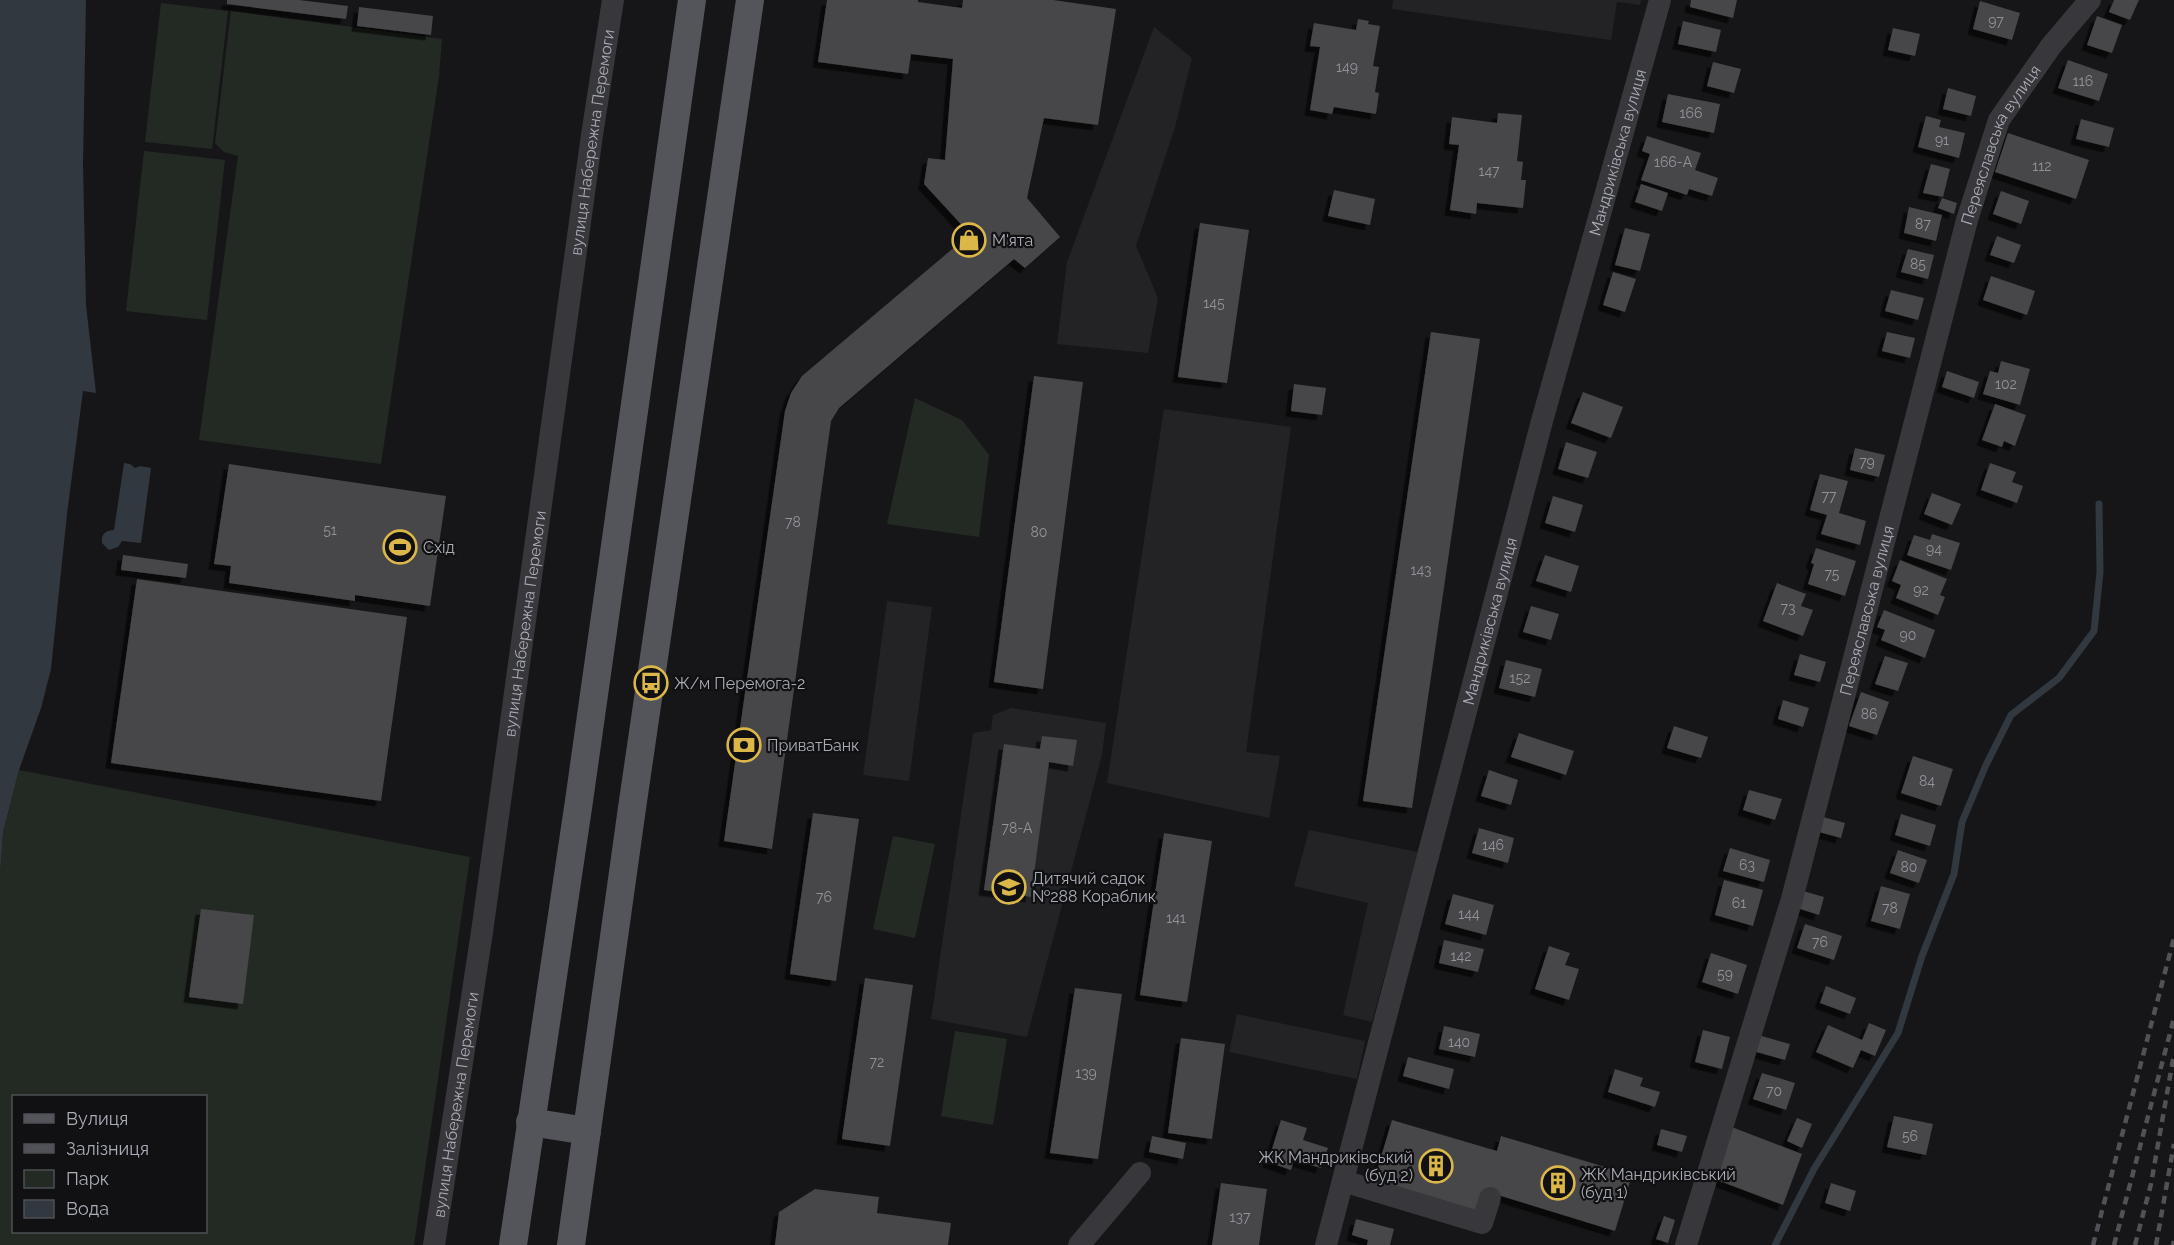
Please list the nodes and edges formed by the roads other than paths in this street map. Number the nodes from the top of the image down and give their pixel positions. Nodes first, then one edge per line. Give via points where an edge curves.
1 (613, 0) edge
2 (692, 0) edge
3 (750, 0) edge
4 (1660, 0) edge
5 (2090, 0) edge
6 (530, 1122) junction
7 (587, 1131) junction
8 (1140, 1173) dead end
9 (1343, 1181) junction
10 (1490, 1198) dead end
11 (434, 1245) edge
12 (513, 1245) edge
13 (571, 1245) edge
14 (1079, 1245) edge
15 (1326, 1245) edge
16 (1686, 1245) edge

1 - 11 street, вулиця Набережна Перемоги via 488,897
2 - 6 main road
3 - 7 main road
4 - 9 street, Мандриківська вулиця via 1542,421
5 - 16 street, Переяславська вулиця via 2051,46 1999,120 1966,220 1792,898
6 - 7 main road
6 - 12 main road
7 - 13 main road
8 - 14 street
9 - 10 street via 1482,1223
9 - 15 street, Мандриківська вулиця

